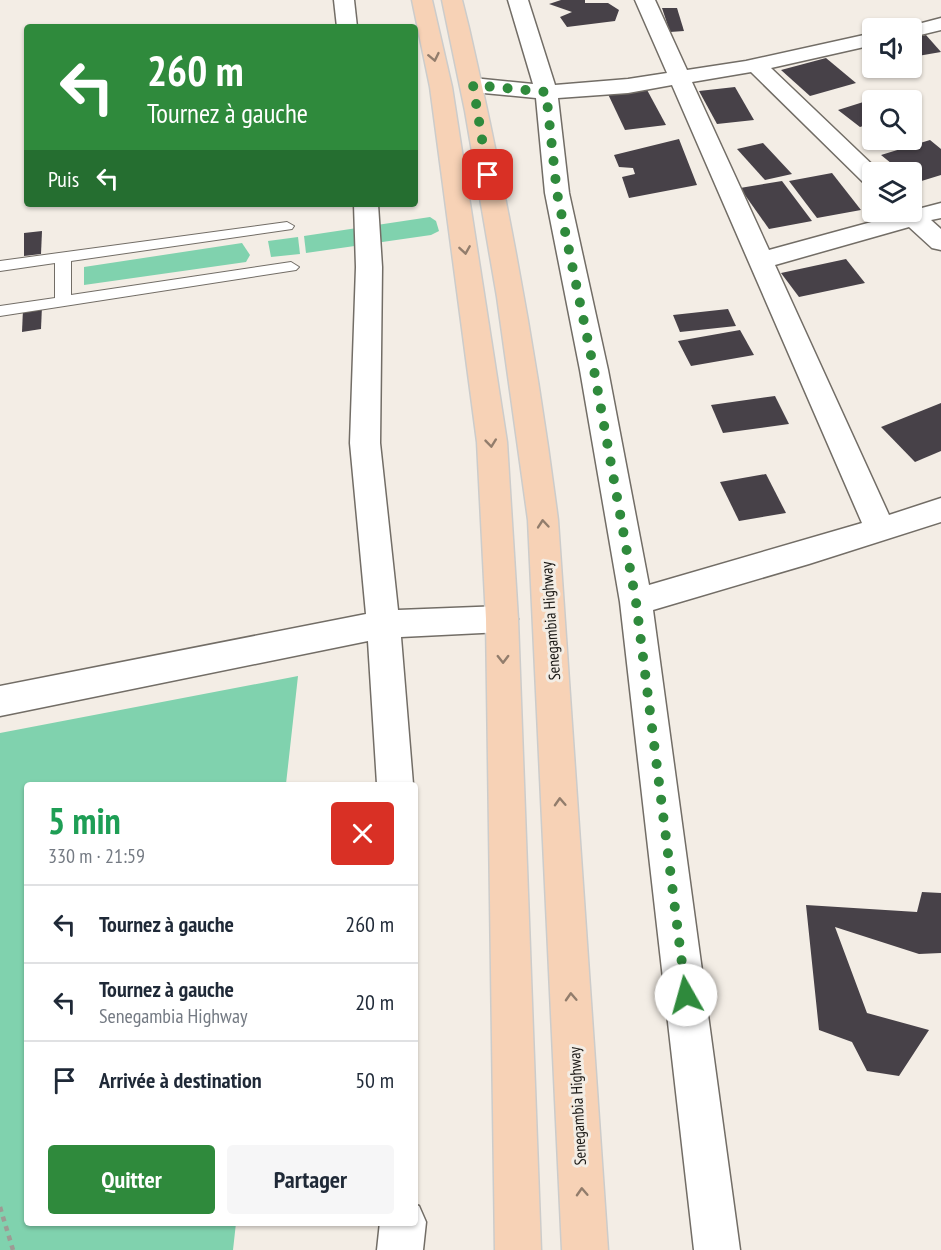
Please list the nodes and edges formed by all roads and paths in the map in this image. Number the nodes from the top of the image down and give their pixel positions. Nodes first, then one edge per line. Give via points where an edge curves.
1 (344, 0) edge
2 (422, 0) edge
3 (452, 0) edge
4 (518, 0) edge
5 (645, 0) edge
6 (347, 24) edge
7 (941, 24) edge
8 (922, 29) edge
9 (862, 41) edge
10 (756, 65) junction
11 (679, 78) junction
12 (473, 85) junction
13 (546, 92) junction
14 (862, 168) edge
15 (366, 207) edge
16 (941, 210) edge
17 (922, 213) edge
18 (887, 222) edge
19 (918, 222) edge
20 (287, 226) dead end
21 (941, 242) edge
22 (63, 258) junction
23 (759, 261) junction
24 (0, 266) edge
25 (291, 267) dead end
26 (63, 301) junction
27 (0, 311) edge
28 (941, 510) edge
29 (880, 530) junction
30 (636, 602) junction
31 (502, 619) junction
32 (383, 624) junction
33 (0, 701) edge
34 (395, 782) edge
35 (0, 1207) edge
36 (403, 1226) edge
37 (14, 1250) edge
38 (400, 1250) edge
39 (518, 1250) edge
40 (585, 1250) edge
41 (717, 1250) edge

1 - 6 street
2 -> 31 main road via 441,87 480,348 492,453
3 - 12 main road, Senegambia Highway
4 - 13 street
5 - 11 street
7 - 8 street
9 - 10 street
10 - 11 street
10 - 14 street
11 - 13 street
11 - 23 street
12 - 13 street
40 -> 12 main road, Senegambia Highway via 543,520 521,357
13 - 30 street via 557,193
15 - 32 street via 369,267 365,442
16 - 17 street
18 - 23 street
19 - 21 street
20 - 22 lane
22 - 24 lane
22 - 26 lane
23 - 29 street
25 - 26 lane
26 - 27 lane
28 - 29 street
29 - 30 street
30 - 41 street
31 - 32 street
31 -> 39 main road
32 - 33 street
32 - 34 street
35 - 37 path
36 - 38 street

